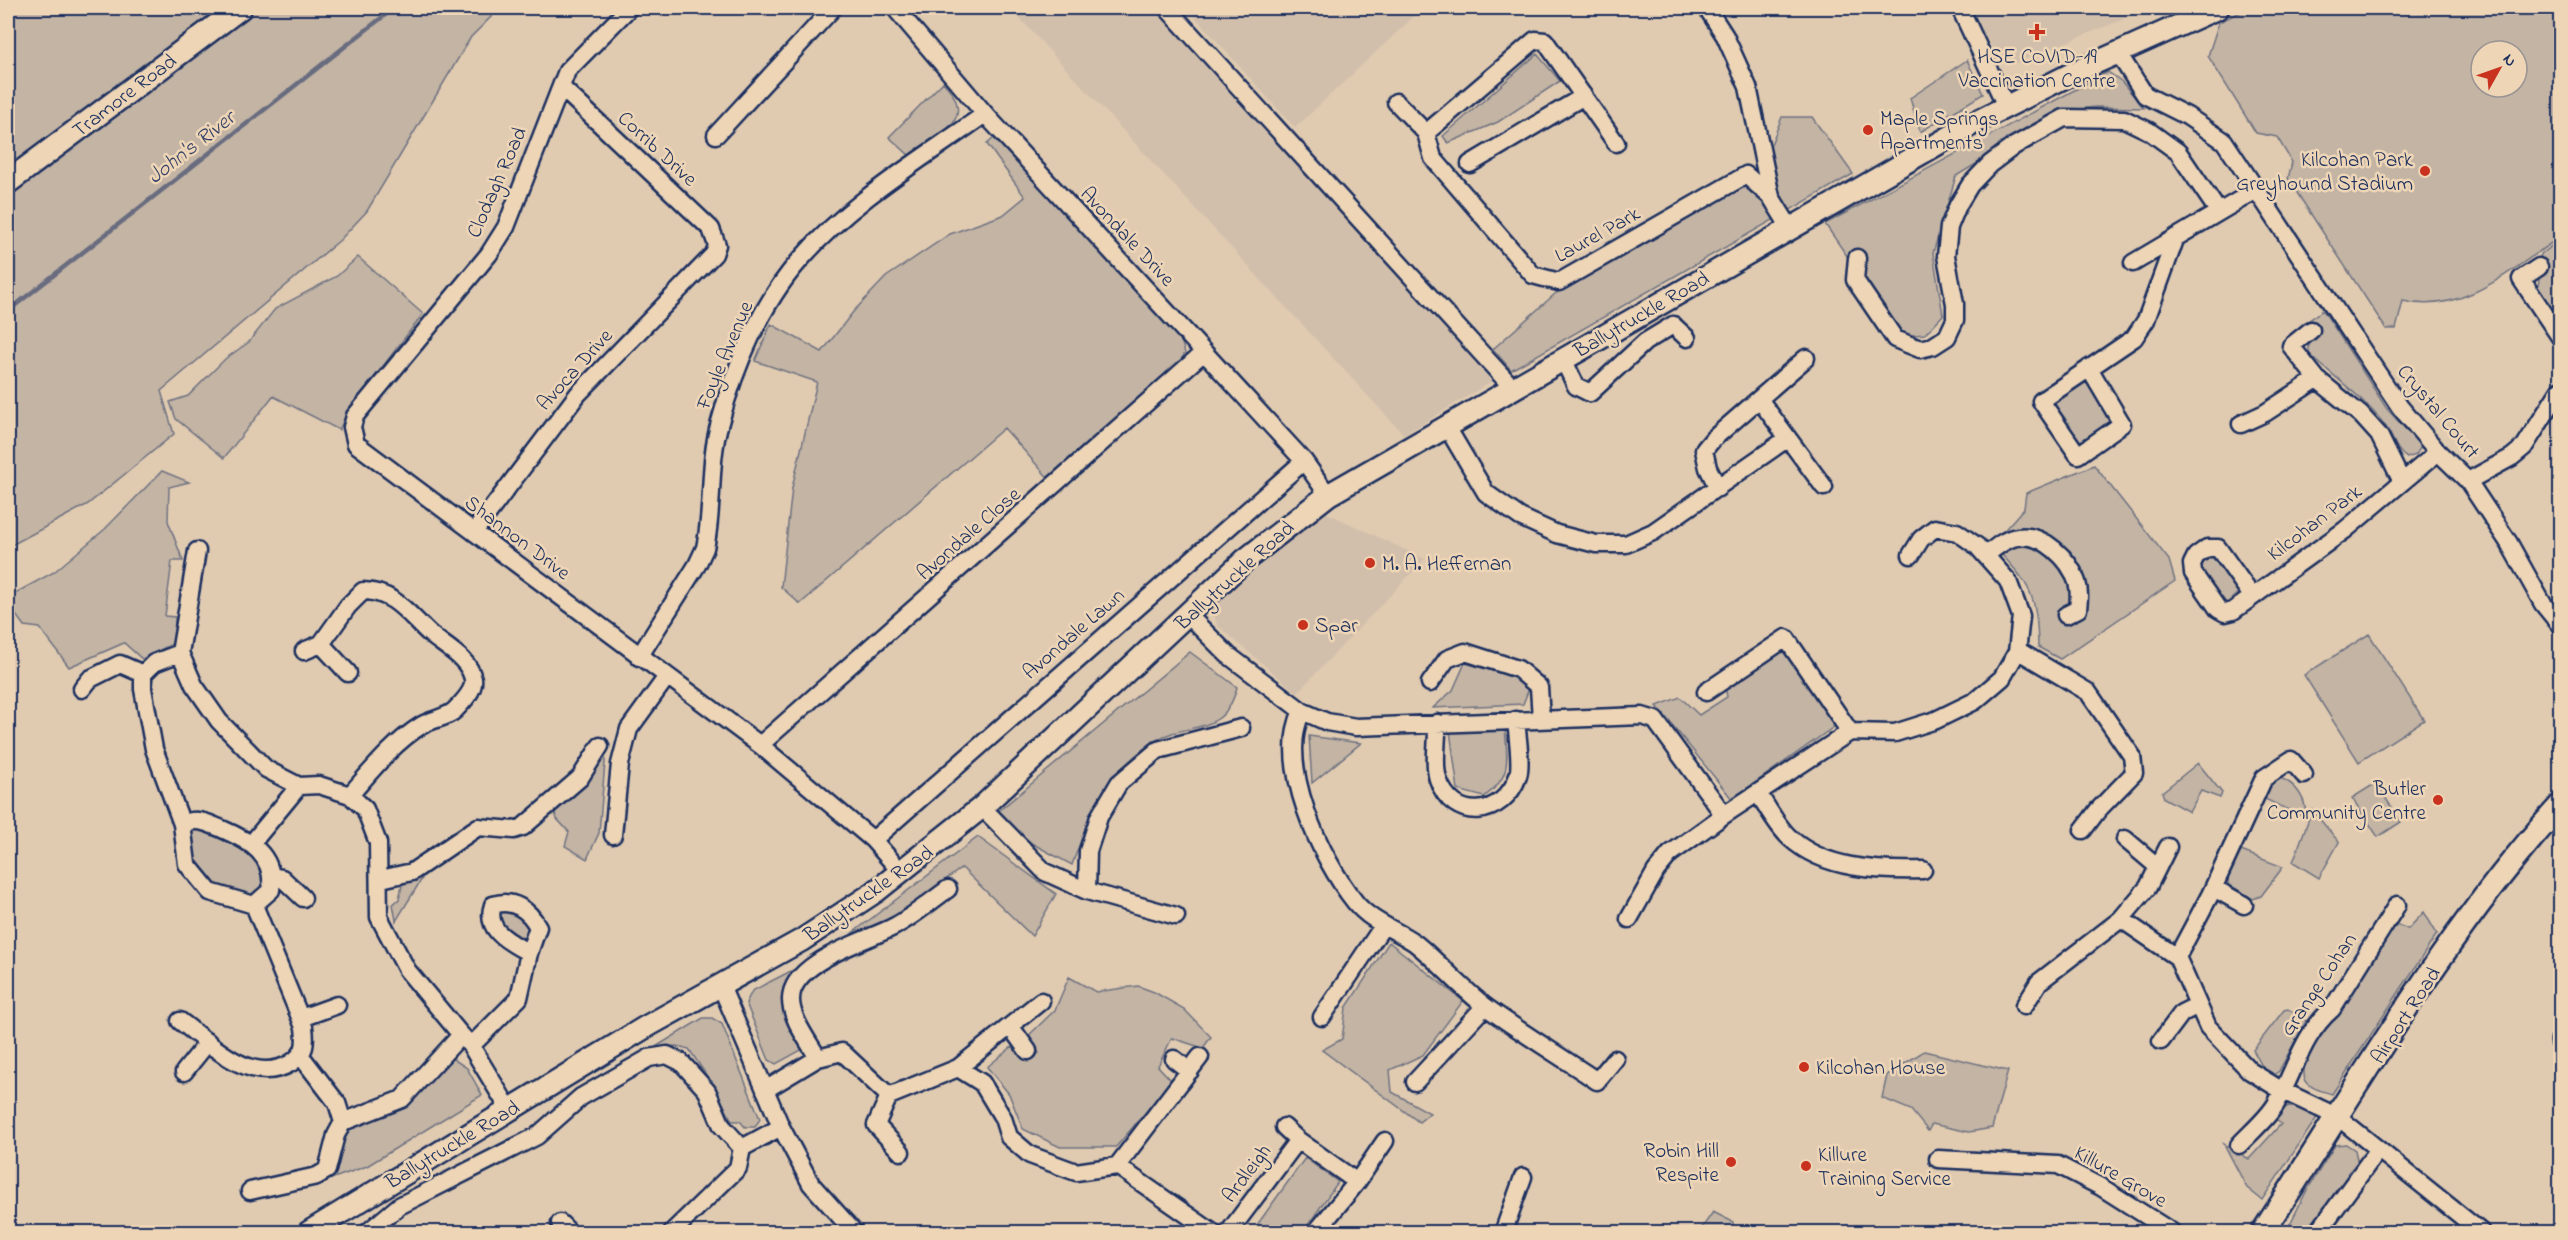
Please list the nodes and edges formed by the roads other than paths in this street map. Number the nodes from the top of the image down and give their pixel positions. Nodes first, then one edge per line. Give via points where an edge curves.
1 (240, 8) edge
2 (629, 8) edge
3 (833, 8) edge
4 (895, 8) edge
5 (1167, 8) edge
6 (1707, 8) edge
7 (1960, 8) edge
8 (2218, 8) edge
9 (2118, 53) junction
10 (561, 87) junction
11 (1584, 96) junction
12 (1396, 102) dead end
13 (2006, 106) junction
14 (985, 114) junction
15 (1426, 133) junction
16 (716, 135) dead end
17 (1616, 143) dead end
18 (1470, 164) dead end
19 (8, 182) edge
20 (2258, 189) junction
21 (1771, 196) junction
22 (2218, 211) junction
23 (1790, 228) junction
24 (2176, 237) junction
25 (717, 245) joint
26 (1857, 258) dead end
27 (2133, 263) dead end
28 (2539, 267) dead end
29 (2312, 330) dead end
30 (2560, 337) edge
31 (1687, 338) dead end
32 (1204, 352) junction
33 (1806, 358) dead end
34 (1563, 359) junction
35 (2089, 368) junction
36 (2317, 379) junction
37 (1513, 388) junction
38 (2560, 390) edge
39 (1758, 399) junction
40 (2241, 424) dead end
41 (352, 427) joint
42 (1447, 427) junction
43 (1788, 438) junction
44 (2438, 452) junction
45 (1304, 461) junction
46 (2468, 481) junction
47 (2402, 482) junction
48 (1824, 487) dead end
49 (1718, 488) junction
50 (1328, 495) junction
51 (474, 532) junction
52 (197, 551) dead end
53 (1911, 555) dead end
54 (1986, 555) junction
55 (2252, 596) dead end
56 (1188, 615) junction
57 (2066, 615) dead end
58 (2560, 625) edge
59 (321, 644) junction
60 (2018, 650) junction
61 (304, 651) dead end
62 (180, 653) junction
63 (639, 657) junction
64 (348, 673) dead end
65 (143, 674) junction
66 (666, 678) junction
67 (1430, 683) dead end
68 (82, 689) dead end
69 (1706, 692) dead end
70 (1302, 711) junction
71 (1541, 719) junction
72 (1516, 720) junction
73 (1437, 723) junction
74 (1240, 728) dead end
75 (1850, 732) junction
76 (760, 745) junction
77 (600, 746) dead end
78 (2304, 775) dead end
79 (299, 786) junction
80 (1758, 793) junction
81 (350, 795) junction
82 (2560, 806) edge
83 (982, 807) junction
84 (1724, 815) junction
85 (182, 824) junction
86 (2083, 830) dead end
87 (613, 835) dead end
88 (2125, 839) dead end
89 (873, 840) junction
90 (252, 843) junction
91 (2168, 847) dead end
92 (2158, 867) junction
93 (1923, 870) dead end
94 (902, 873) junction
95 (272, 876) junction
96 (381, 879) junction
97 (2214, 888) junction
98 (948, 889) dead end
99 (1087, 891) junction
100 (303, 898) dead end
101 (254, 905) junction
102 (2244, 905) dead end
103 (2397, 905) dead end
104 (1176, 916) dead end
105 (1629, 919) dead end
106 (2121, 919) junction
107 (1383, 926) junction
108 (529, 953) dead end
109 (2177, 957) junction
110 (721, 986) junction
111 (1041, 1001) dead end
112 (337, 1005) dead end
113 (2198, 1005) junction
114 (1485, 1006) junction
115 (2024, 1006) dead end
116 (1322, 1017) dead end
117 (301, 1018) junction
118 (180, 1021) dead end
119 (1010, 1026) junction
120 (466, 1041) junction
121 (2161, 1041) dead end
122 (208, 1042) junction
123 (1028, 1052) dead end
124 (301, 1056) junction
125 (1200, 1057) dead end
126 (818, 1058) junction
127 (1173, 1059) dead end
128 (1615, 1059) dead end
129 (958, 1068) junction
130 (1190, 1071) junction
131 (184, 1072) dead end
132 (1415, 1082) dead end
133 (765, 1090) junction
134 (2282, 1090) junction
135 (889, 1095) junction
136 (509, 1109) junction
137 (2338, 1117) junction
138 (343, 1122) junction
139 (781, 1127) junction
140 (1284, 1127) dead end
141 (1298, 1140) junction
142 (1385, 1141) dead end
143 (2239, 1145) dead end
144 (742, 1148) junction
145 (2378, 1150) junction
146 (902, 1152) dead end
147 (1938, 1159) dead end
148 (1117, 1166) junction
149 (1523, 1177) dead end
150 (1357, 1182) junction
151 (250, 1191) dead end
152 (1206, 1228) edge
153 (1507, 1232) edge
154 (309, 1233) edge
155 (368, 1233) edge
156 (672, 1233) edge
157 (854, 1233) edge
158 (1229, 1233) edge
159 (1316, 1233) edge
160 (2172, 1233) edge
161 (2263, 1233) edge
162 (2318, 1233) edge
163 (2481, 1233) edge

1 - 19 main road, Tramore Road
2 - 10 street, Clodagh Road via 567,71
3 - 16 street
4 - 14 street, Avondale Drive
5 - 37 street
6 - 21 street, Laurel Park via 1725,36 1748,87
7 - 13 street
8 - 9 street, Ballytruckle Road
9 - 13 street, Ballytruckle Road
9 - 20 street, Crystal Court via 2145,95 2224,141
10 - 25 street, Corrib Drive via 711,229
10 - 41 street, Clodagh Road via 489,254 355,416
11 - 15 street via 1545,41 1535,40
11 - 17 street
11 - 18 street
12 - 15 street, Laurel Park
13 - 23 street, Ballytruckle Road
14 - 32 street, Avondale Drive
14 - 63 street, Foyle Avenue via 857,206 806,253 775,292 748,344 719,423 705,548
15 - 21 street, Laurel Park via 1433,158 1533,275 1542,279 1559,282 1746,175
20 - 22 street
20 - 44 street, Crystal Court via 2400,407
21 - 23 street, Laurel Park
22 - 24 street
22 - 26 street via 2178,152 2149,131 2124,119 2064,118 1989,164 1958,205 1949,227 1946,256 1955,304 1955,320 1947,337 1920,350 1895,339 1855,280
23 - 34 street, Ballytruckle Road
24 - 27 street
24 - 35 street via 2146,320 2134,338
25 - 51 street, Avoca Drive via 714,254 578,394
28 - 30 street via 2521,279
29 - 36 street via 2291,346
31 - 34 street via 1673,325 1645,342 1590,393 1576,386
32 - 45 street, Avondale Drive
32 - 76 street, Avondale Close
33 - 39 street
34 - 37 street, Ballytruckle Road
35 - 35 street via 2041,401 2078,455 2122,424
36 - 40 street
36 - 47 street via 2379,435
37 - 42 street, Ballytruckle Road
38 - 46 street, Crystal Court via 2524,447
39 - 43 street
39 - 49 street via 1704,450
41 - 51 street, Shannon Drive via 356,444
42 - 49 street via 1486,493 1520,517 1557,534 1596,544 1626,544 1644,536
42 - 50 street, Ballytruckle Road
43 - 48 street
43 - 49 street
44 - 46 street, Crystal Court
44 - 47 street, Kilcohan Park
45 - 50 street, Avondale Drive
45 - 89 street, Avondale Lawn
46 - 58 street, Crystal Court via 2543,604
47 - 55 street, Kilcohan Park via 2345,530
50 - 56 street, Ballytruckle Road via 1260,547
51 - 63 street, Shannon Drive
52 - 62 street
53 - 54 street via 1921,539 1935,528 1957,531
54 - 57 street via 2017,537 2046,543 2068,565 2076,580 2078,609
54 - 60 street via 2008,581 2021,616
56 - 70 street via 1228,655
56 - 83 street, Ballytruckle Road
59 - 61 street
59 - 64 street
59 - 81 street via 363,591 376,591 407,609 429,633 458,655 473,679 473,688 454,711 423,725 396,745
60 - 75 street via 2002,678 1975,701 1936,720 1895,733
60 - 86 street via 2088,692 2132,756 2134,773
62 - 65 street via 154,663
62 - 79 street via 194,685 219,721 266,769
63 - 66 street, Shannon Drive
65 - 68 street via 120,664 90,679
65 - 85 street via 154,749
66 - 76 street, Shannon Drive
66 - 87 street via 629,729 620,764
67 - 71 street via 1448,659 1465,652 1489,658 1518,669 1539,687
69 - 75 street via 1786,638
70 - 73 street via 1327,722 1356,727
70 - 107 street via 1294,736 1294,753 1313,828 1332,869 1356,904
71 - 72 street
71 - 84 street via 1642,716 1655,720
72 - 73 street
72 - 73 street via 1519,774 1508,795 1486,808 1467,811 1447,798 1437,776
74 - 99 street via 1158,750 1119,783 1099,817 1088,851
75 - 80 street
76 - 89 street, Shannon Drive
77 - 96 street via 580,778 523,827 478,827 412,872
78 - 97 street via 2291,760 2264,778
79 - 81 street via 319,785
79 - 90 street
80 - 84 street
80 - 93 street via 1789,838 1803,848 1828,859 1879,871
81 - 96 street via 365,809 373,825
82 - 137 main road, Airport Road via 2457,937
83 - 94 street, Ballytruckle Road
83 - 99 street via 1045,872
84 - 105 street via 1670,854
85 - 90 street via 202,821
85 - 101 street via 187,864 210,892
88 - 92 street
89 - 94 street, Shannon Drive
90 - 95 street via 264,856
91 - 92 street
92 - 106 street via 2148,887
94 - 110 street, Ballytruckle Road via 802,940
95 - 100 street via 282,878
95 - 101 street via 271,890
96 - 120 street via 379,917 407,970
97 - 102 street
97 - 109 street
98 - 126 street via 896,926 843,948 805,971 790,998
99 - 104 street
101 - 117 street
103 - 134 street, Grange Cohan via 2332,1009 2318,1021
106 - 109 street
106 - 115 street via 2039,982
107 - 114 street via 1412,941
107 - 116 street
108 - 120 street via 519,998
109 - 113 street
110 - 133 street
110 - 136 street, Ballytruckle Road
111 - 119 street
112 - 117 street
113 - 121 street via 2182,1013
113 - 134 street via 2208,1027 2250,1071
114 - 128 street via 1597,1081
114 - 132 street
117 - 124 street via 306,1043
118 - 122 street
119 - 123 street
119 - 129 street
120 - 136 street
120 - 138 street via 402,1099
122 - 124 street via 242,1066 267,1072
122 - 131 street
124 - 138 street via 337,1103
125 - 130 street
126 - 133 street
126 - 135 street via 842,1052
127 - 130 street
129 - 135 street
129 - 148 street via 982,1083 1003,1118 1009,1137 1030,1155 1076,1172
130 - 148 street
133 - 139 street
134 - 137 street
134 - 143 street, Grange Cohan via 2276,1104
135 - 146 street via 876,1125
136 - 154 street, Ballytruckle Road
137 - 145 street
137 - 161 main road, Airport Road
138 - 151 street via 327,1170 317,1176
139 - 144 street
139 - 157 street via 811,1184
140 - 141 street, Ardleigh
141 - 150 street, Ardleigh
141 - 158 street, Ardleigh
142 - 150 street
144 - 155 street via 722,1126 707,1091 681,1062 667,1055 649,1058 581,1097 537,1136 399,1206
144 - 156 street via 738,1168
145 - 162 street
145 - 163 street
147 - 160 street, Killure Grove via 2058,1165 2101,1187
148 - 152 street
149 - 153 street
150 - 159 street

